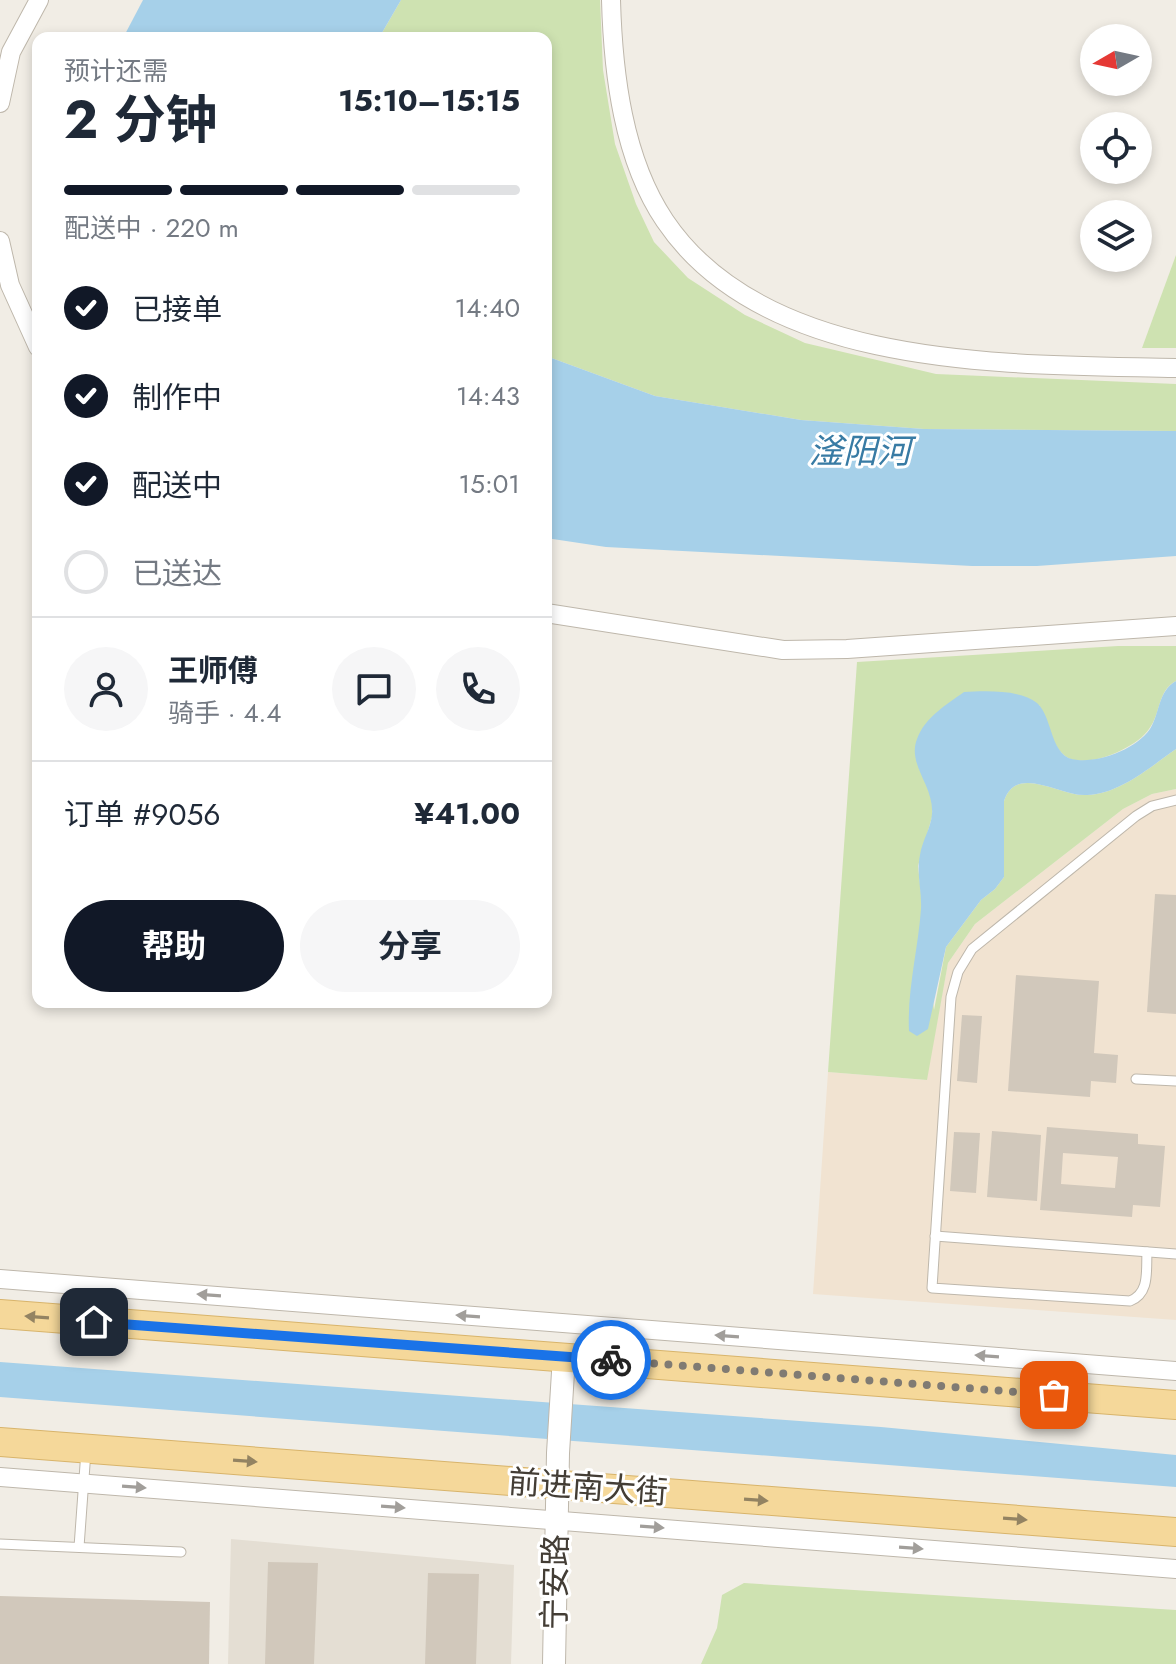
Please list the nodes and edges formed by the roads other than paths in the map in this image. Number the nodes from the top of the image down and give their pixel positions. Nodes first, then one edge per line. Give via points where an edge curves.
1 (39, 0) edge
2 (611, 0) edge
3 (0, 103) edge
4 (0, 241) edge
5 (32, 334) edge
6 (1176, 368) edge
7 (552, 614) edge
8 (1176, 626) edge
9 (1176, 800) edge
10 (1136, 1079) dead end
11 (1176, 1081) edge
12 (935, 1236) junction
13 (1147, 1252) junction
14 (1176, 1254) edge
15 (0, 1279) edge
16 (0, 1314) edge
17 (564, 1356) junction
18 (1176, 1371) edge
19 (1176, 1405) edge
20 (0, 1442) edge
21 (86, 1448) junction
22 (0, 1477) edge
23 (84, 1483) junction
24 (557, 1484) junction
25 (557, 1520) junction
26 (1176, 1532) edge
27 (0, 1544) edge
28 (79, 1547) junction
29 (181, 1552) dead end
30 (1176, 1569) edge
31 (554, 1664) edge

1 - 3 street via 11,52
2 - 6 street via 615,62 641,175 665,221 696,258 753,302 856,342 938,356
4 - 5 street via 10,285
7 - 8 street via 783,650
9 - 12 lane via 1136,816 965,956 951,997
10 - 11 lane
12 - 13 lane
12 - 13 lane via 932,1288 1130,1301 1145,1290
13 - 14 lane
18 -> 15 street
17 -> 16 main road
17 - 19 main road
17 - 24 street, 宁安路
20 - 21 main road, 前进南大街
21 - 23 lane
21 -> 24 main road, 前进南大街
22 - 23 street
23 -> 25 street
23 - 28 lane
24 - 25 street, 宁安路
24 -> 26 main road, 前进南大街
25 -> 30 street
25 - 31 street, 宁安路
27 - 28 lane
28 - 29 lane

